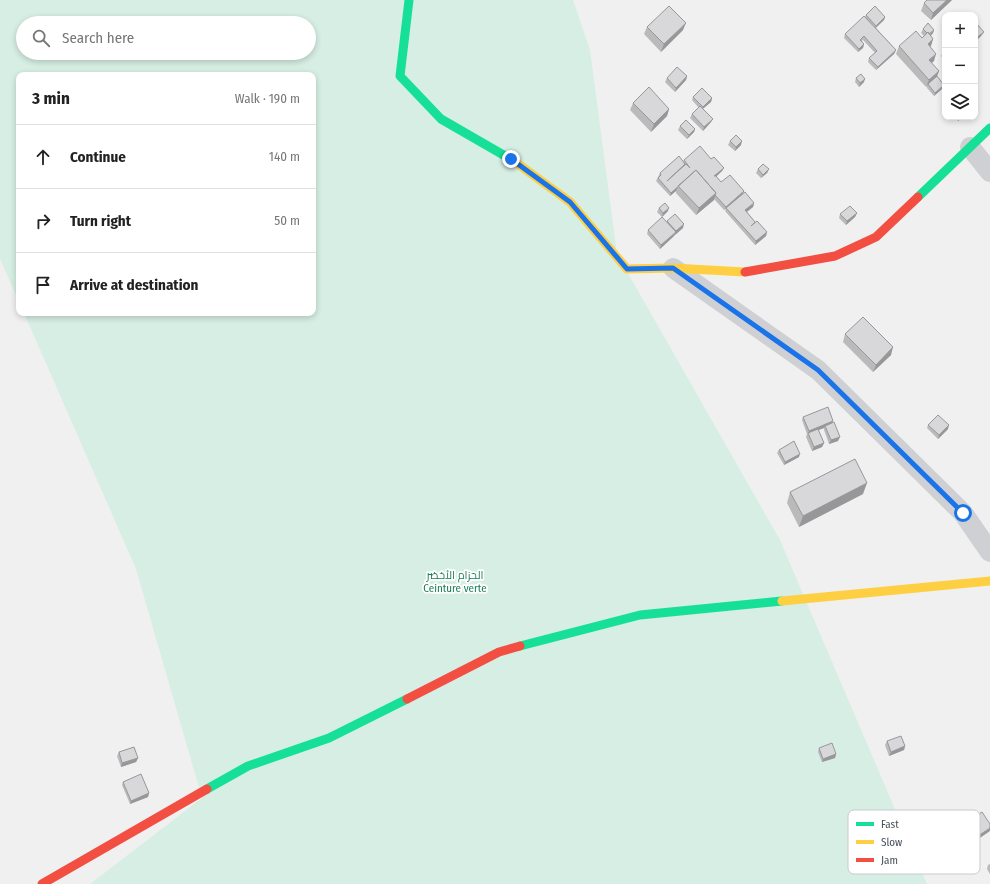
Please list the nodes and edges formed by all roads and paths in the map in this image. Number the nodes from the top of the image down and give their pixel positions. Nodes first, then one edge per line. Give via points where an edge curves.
1 (409, 0) edge
2 (990, 128) edge
3 (970, 147) junction
4 (990, 172) edge
5 (673, 268) junction
6 (990, 552) edge
7 (990, 581) edge
8 (42, 884) edge

1 - 5 street via 400,76 441,119 511,159 570,202 627,269
2 - 3 street
3 - 4 street
3 - 5 street via 876,237 835,256 746,272
5 - 6 street via 818,370 963,513
7 - 8 street via 640,615 499,652 329,738 248,766

